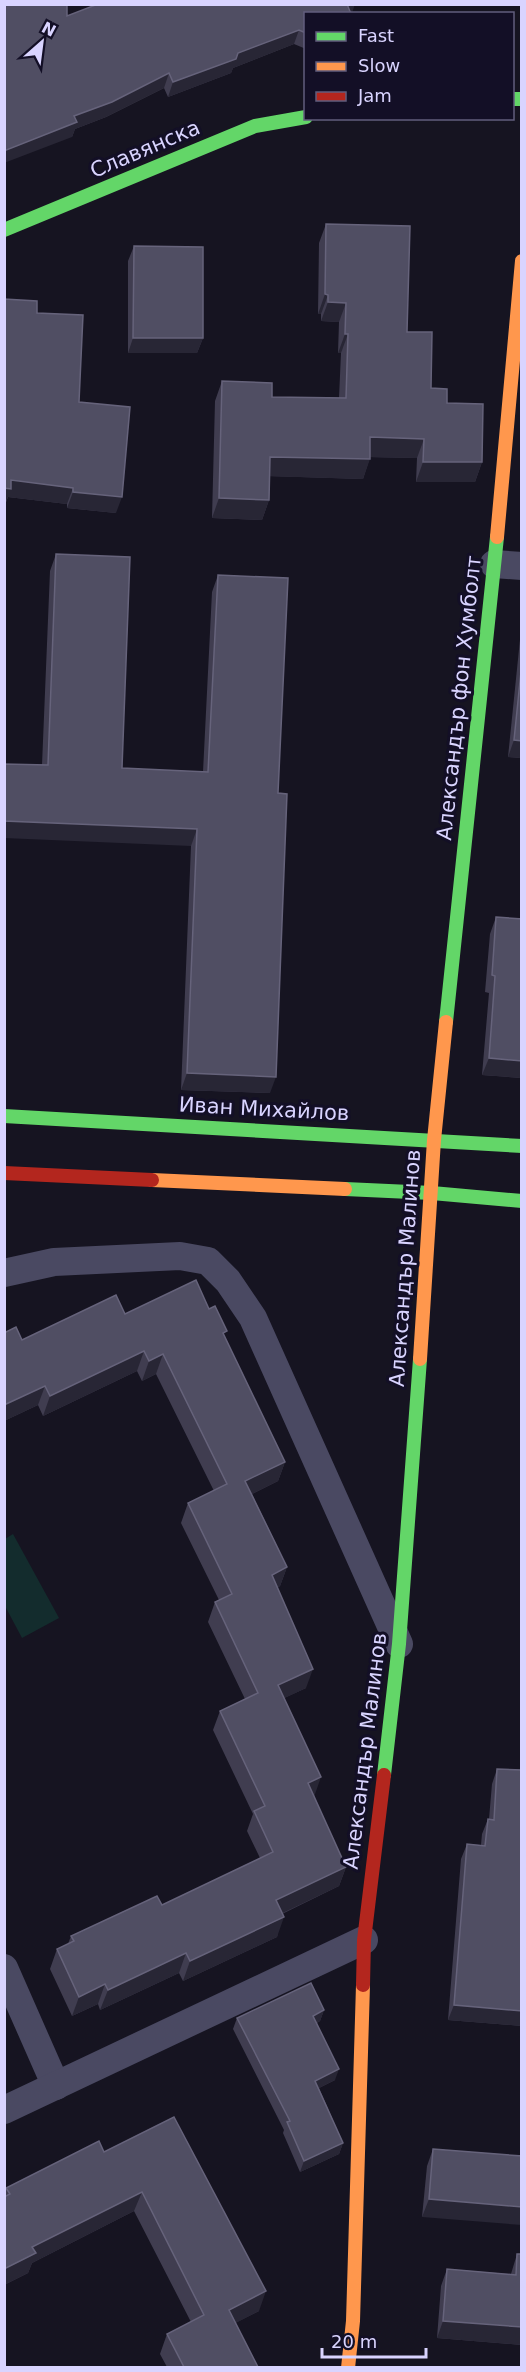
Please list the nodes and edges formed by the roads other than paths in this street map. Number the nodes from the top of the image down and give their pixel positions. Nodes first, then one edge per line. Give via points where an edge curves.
1 (304, 117) edge
2 (4, 230) edge
3 (522, 261) edge
4 (508, 565) edge
5 (4, 1116) edge
6 (434, 1140) junction
7 (522, 1146) edge
8 (4, 1173) edge
9 (432, 1193) junction
10 (522, 1201) edge
11 (4, 1273) edge
12 (399, 1644) junction
13 (364, 1940) junction
14 (4, 1968) edge
15 (56, 2086) junction
16 (4, 2110) edge
17 (348, 2367) edge

1 - 2 street, Славянска via 255,126
3 - 4 street, Александър фон Хумболт
4 - 6 street, Александър фон Хумболт
5 - 6 street, Иван Михайлов
6 - 7 street, Иван Михайлов
6 - 9 street, Александър Малинов
8 - 9 street
9 - 10 street
9 - 12 street, Александър Малинов
11 - 12 street via 54,1262 180,1256 208,1261 228,1281 253,1318
12 - 13 street, Александър Малинов
13 - 15 street
13 - 17 street, Александър Малинов
14 - 15 street
15 - 16 street

